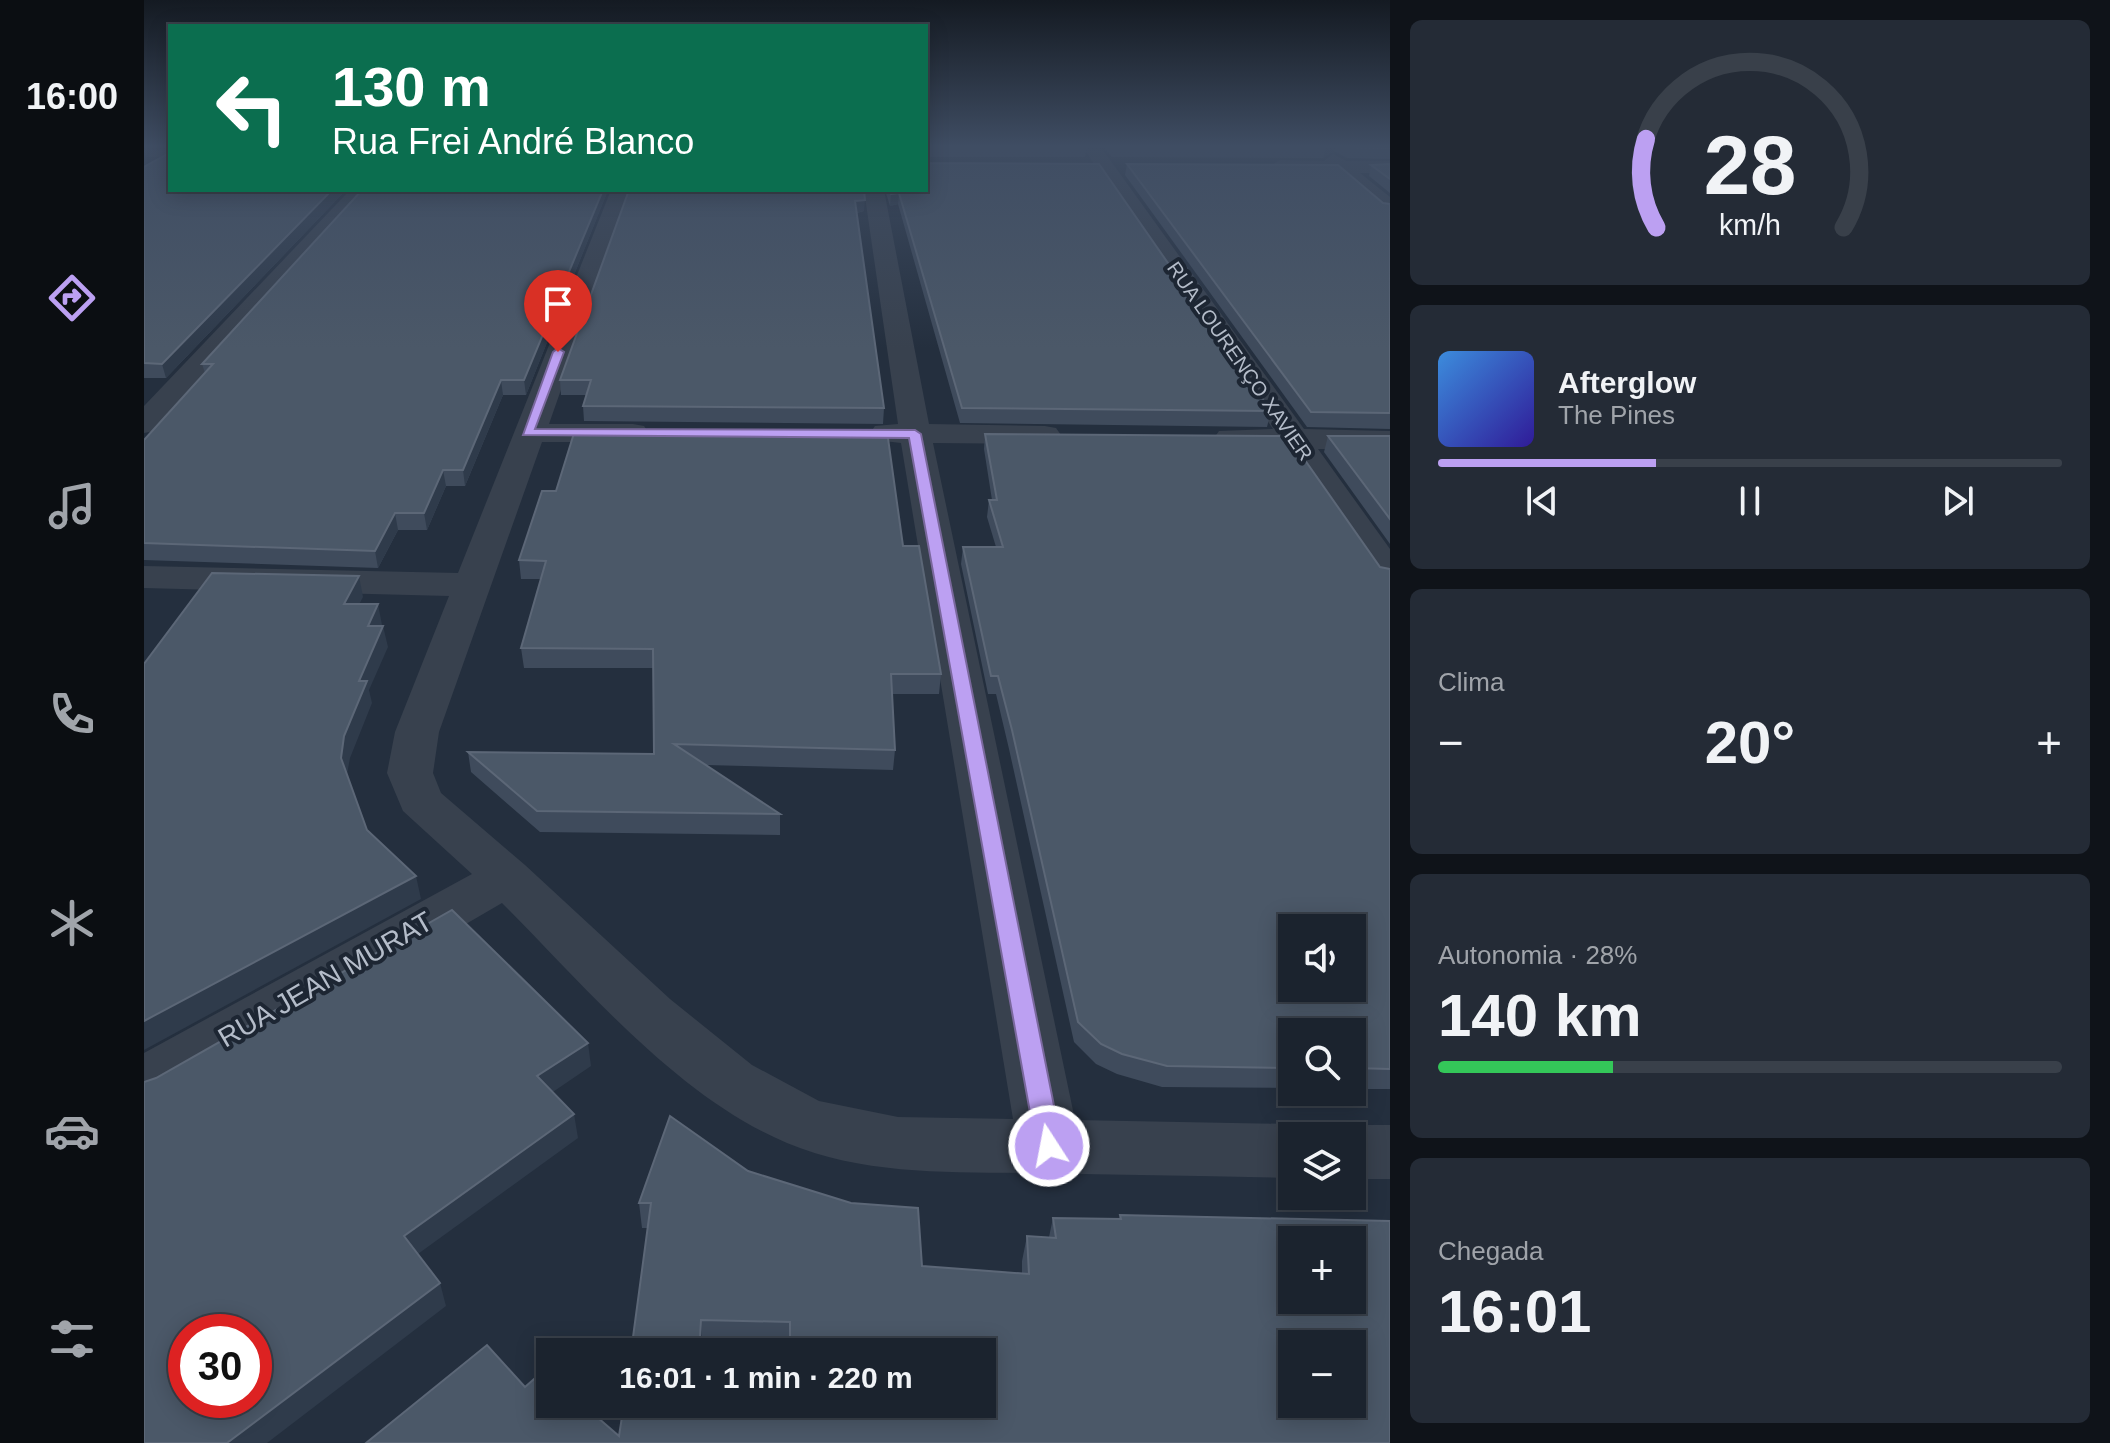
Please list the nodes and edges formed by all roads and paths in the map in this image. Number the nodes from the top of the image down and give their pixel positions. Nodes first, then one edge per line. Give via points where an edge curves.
1 (339, 213) edge
2 (612, 213) edge
3 (878, 213) edge
4 (1129, 213) edge
5 (144, 424) edge
6 (527, 433) junction
7 (666, 433) edge
8 (851, 433) edge
9 (915, 434) junction
10 (1072, 436) edge
11 (1198, 437) edge
12 (1293, 439) junction
13 (1390, 440) edge
14 (1390, 575) edge
15 (144, 577) edge
16 (470, 585) junction
17 (507, 877) junction
18 (144, 1082) edge
19 (1049, 1146) junction
20 (1278, 1151) edge
21 (1366, 1152) edge
22 (1390, 1152) edge

1 - 5 street
2 - 6 street
3 - 9 street
4 - 12 street, RUA LOURENÇO XAVIER
6 - 7 street
6 - 16 street
8 - 9 street
9 - 10 street
9 - 19 street
11 - 12 street
12 - 13 street
12 - 14 street, RUA LOURENÇO XAVIER
15 - 16 street
16 - 17 street via 417,732 410,773 420,800
17 - 18 street, RUA JEAN MURAT
17 - 19 street via 650,1015 731,1082 807,1124 898,1144
19 - 20 street
21 - 22 street

